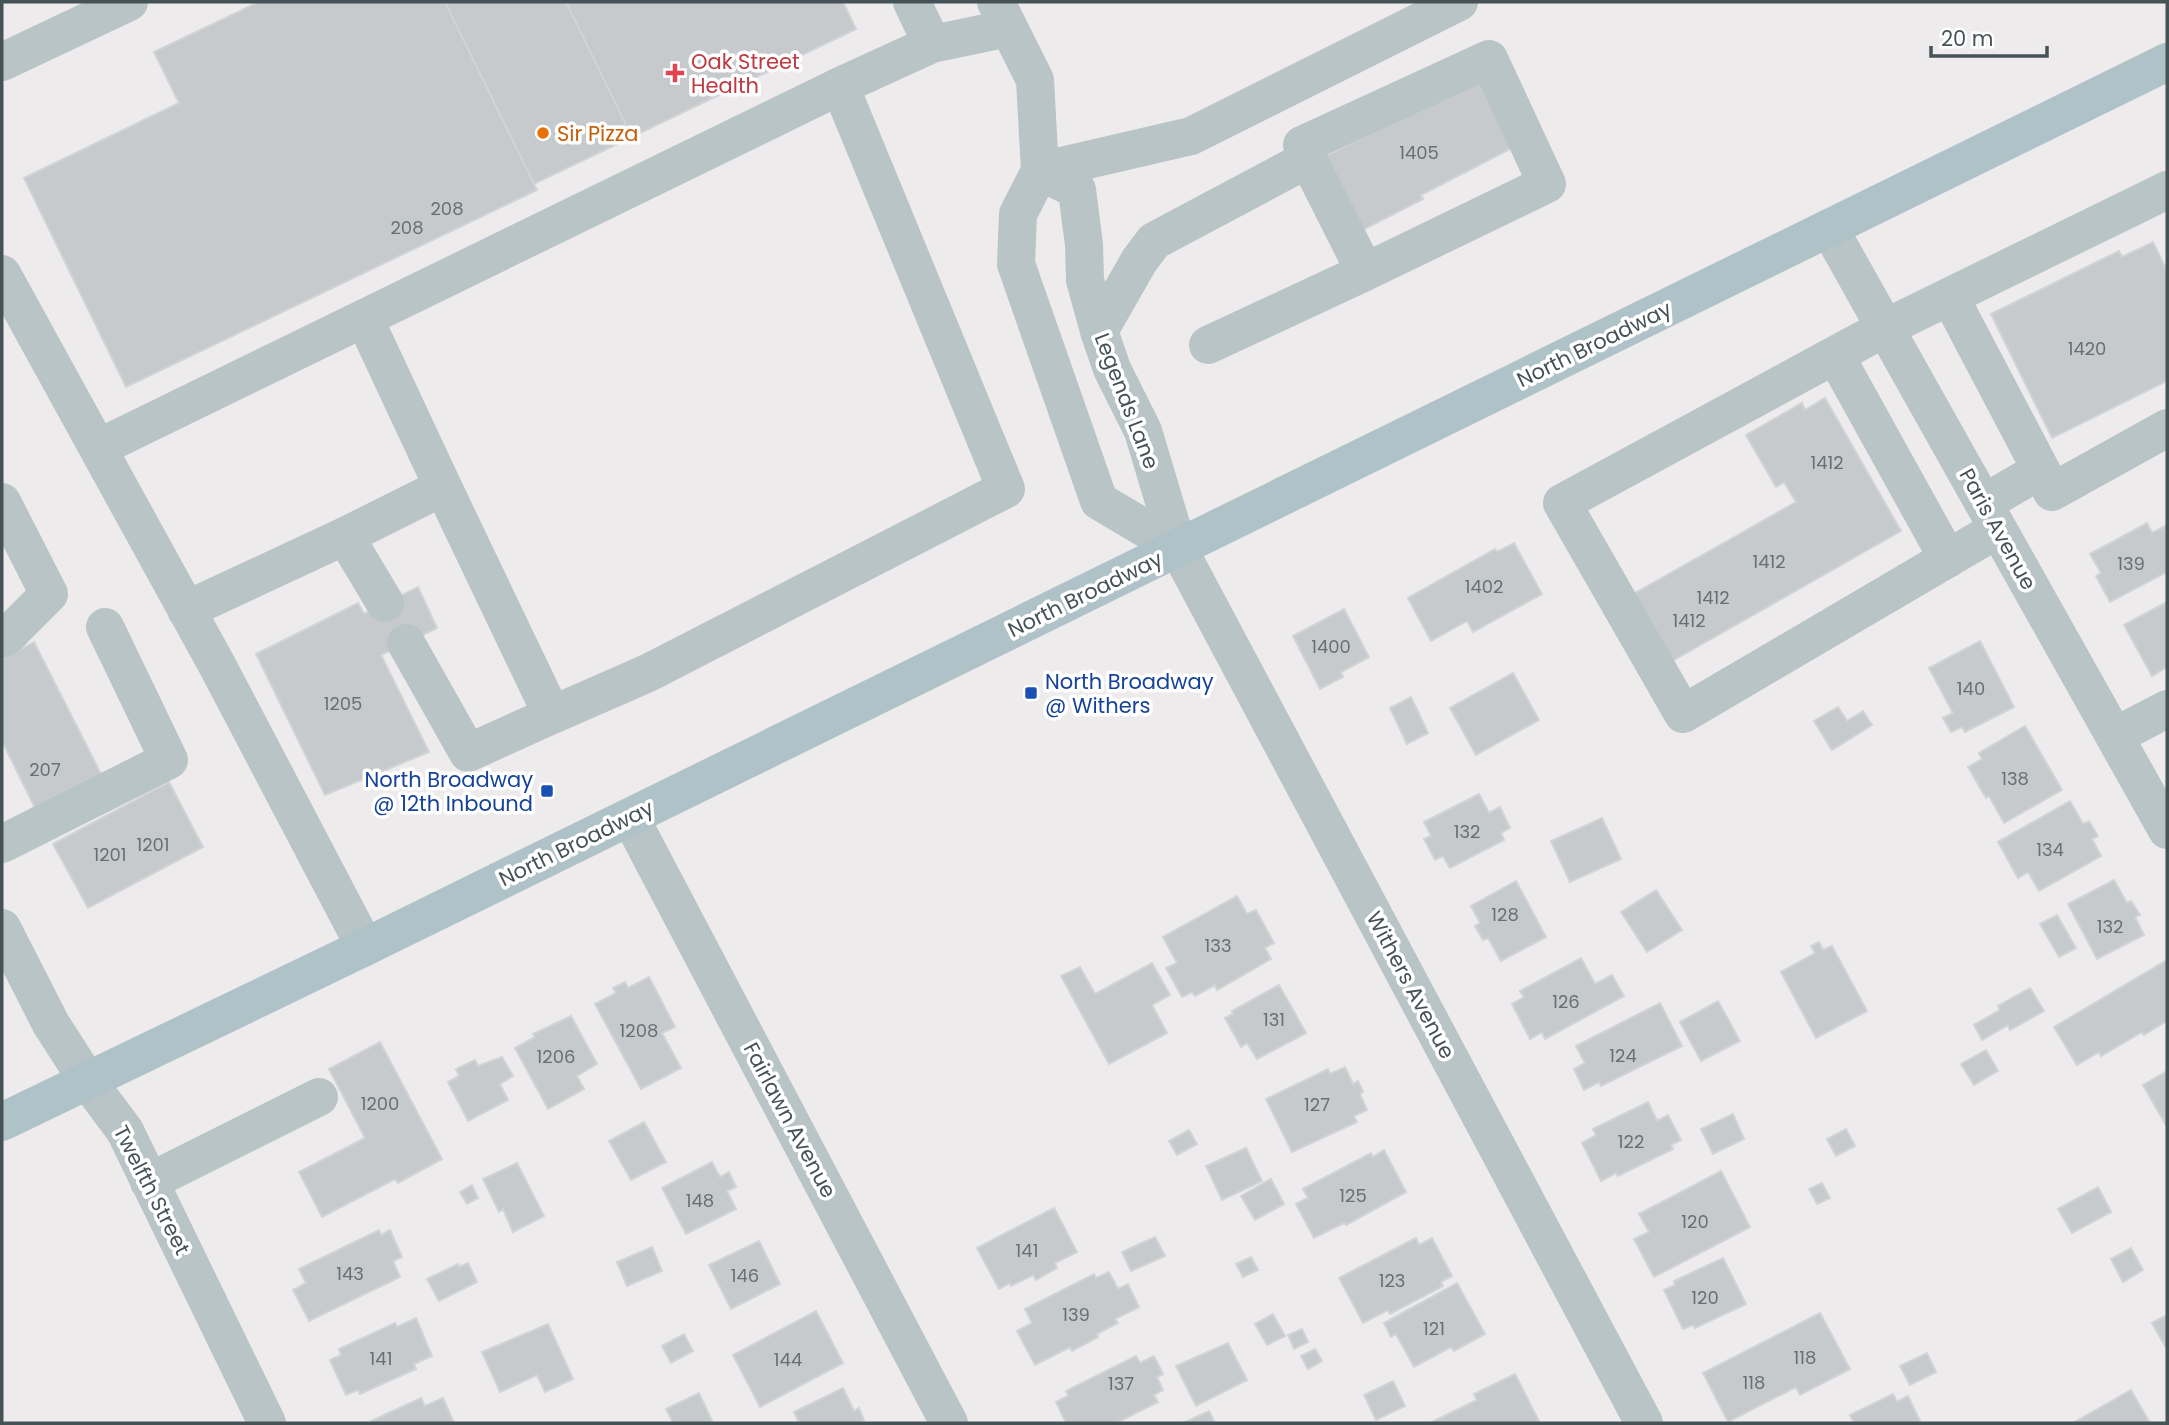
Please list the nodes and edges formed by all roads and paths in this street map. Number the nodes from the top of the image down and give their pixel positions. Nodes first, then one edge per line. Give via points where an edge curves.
1 (129, 2) edge
2 (912, 2) edge
3 (1459, 2) edge
4 (1003, 15) edge
5 (932, 44) junction
6 (2, 62) edge
7 (2167, 62) edge
8 (840, 86) junction
9 (1279, 92) junction
10 (1305, 152) junction
11 (1040, 171) junction
12 (2167, 190) edge
13 (1829, 228) junction
14 (1365, 272) junction
15 (2, 274) edge
16 (1951, 297) junction
17 (364, 318) junction
18 (1885, 328) junction
19 (1099, 331) junction
20 (1208, 345) dead end
21 (1835, 355) junction
22 (2167, 428) edge
23 (98, 448) junction
24 (2041, 470) junction
25 (443, 487) junction
26 (2, 502) edge
27 (1991, 516) junction
28 (345, 536) junction
29 (1178, 548) junction
30 (1948, 559) junction
31 (385, 603) dead end
32 (186, 610) junction
33 (105, 627) dead end
34 (2, 639) edge
35 (407, 643) dead end
36 (2167, 709) edge
37 (552, 715) junction
38 (2115, 736) junction
39 (630, 817) junction
40 (2167, 830) edge
41 (2, 844) edge
42 (2, 928) edge
43 (365, 947) junction
44 (87, 1080) junction
45 (319, 1097) dead end
46 (2, 1122) edge
47 (149, 1182) junction
48 (267, 1423) edge
49 (949, 1423) edge
50 (1644, 1423) edge

1 - 6 street
2 - 5 street
3 - 9 street
4 - 5 street
4 - 11 street via 1035,80
5 - 8 street
7 - 13 main road, North Broadway
8 - 17 street
8 - 37 street via 1006,489 648,673
9 - 10 street
9 - 11 street via 1191,136
10 - 14 street
10 - 14 street via 1489,59 1547,184
10 - 19 street via 1154,241
11 - 19 street, Legends Lane via 1077,190 1085,280
11 - 29 street via 1018,214 1016,264 1099,501
12 - 16 street
13 - 18 street, Paris Avenue
13 - 29 main road, North Broadway
14 - 20 street
15 - 23 street
16 - 18 street
16 - 24 street
17 - 23 street
17 - 25 street
18 - 21 street
18 - 27 street, Paris Avenue
19 - 29 street, Legends Lane via 1143,431
21 - 30 street
21 - 30 street via 1562,503 1683,714
22 - 24 street via 2052,492
23 - 32 street
24 - 27 street
25 - 28 street
25 - 37 street
26 - 34 street via 50,594
27 - 30 street
27 - 38 street, Paris Avenue
28 - 31 street
28 - 32 street
29 - 39 main road, North Broadway
29 - 50 street, Withers Avenue
32 - 43 street
33 - 41 street via 169,760
35 - 37 street via 468,753
36 - 38 street
38 - 40 street, Paris Avenue
39 - 43 main road, North Broadway
39 - 49 street, Fairlawn Avenue
42 - 44 street, Twelfth Street via 51,1024
43 - 44 main road, North Broadway
44 - 46 main road, North Broadway
44 - 47 street, Twelfth Street via 120,1124
45 - 47 street
47 - 48 street, Twelfth Street

